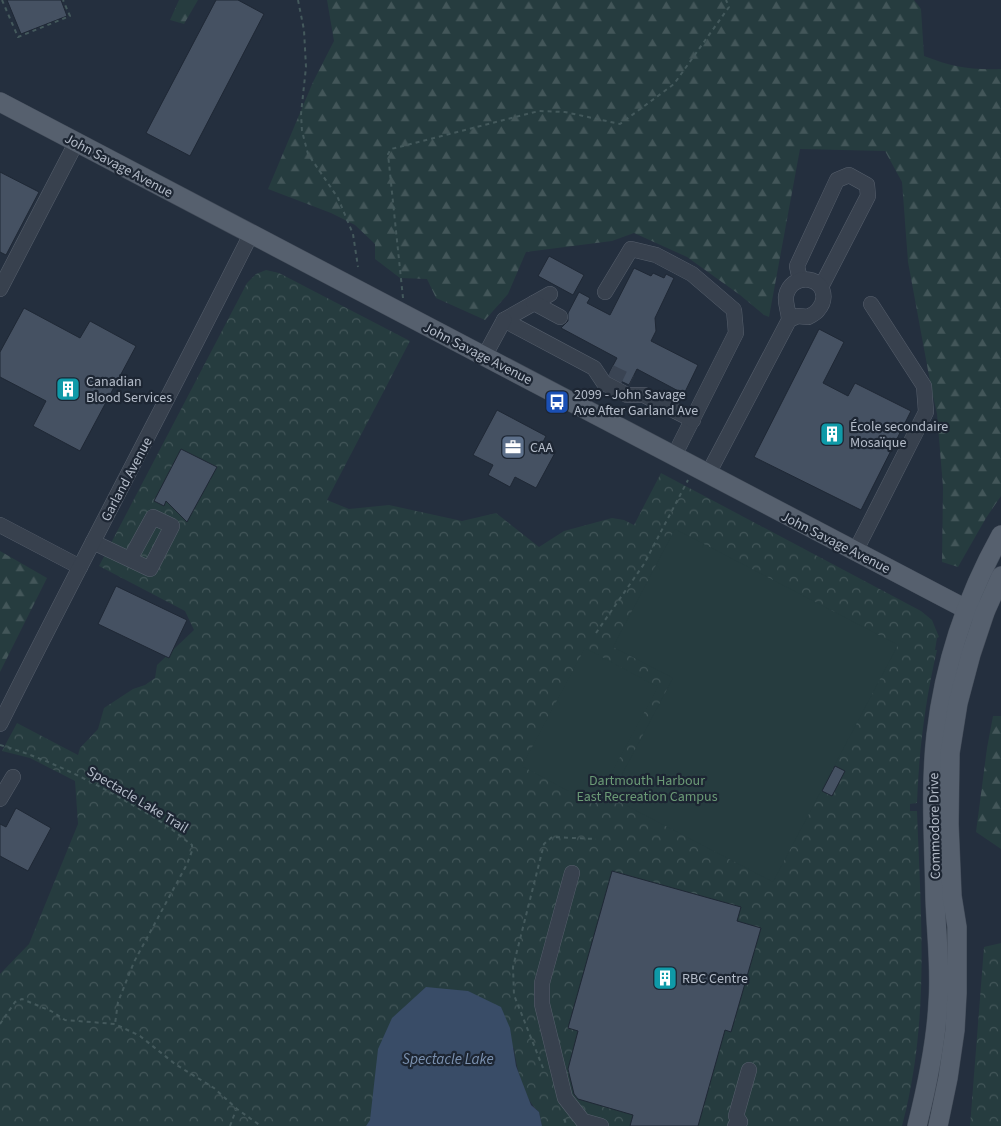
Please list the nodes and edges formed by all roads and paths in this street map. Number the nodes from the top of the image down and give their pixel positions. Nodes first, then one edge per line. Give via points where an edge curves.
1 (2, 0) edge
2 (63, 0) edge
3 (298, 0) edge
4 (726, 0) edge
5 (0, 102) edge
6 (76, 143) junction
7 (252, 234) junction
8 (358, 267) dead end
9 (800, 280) junction
10 (821, 287) junction
11 (0, 289) edge
12 (605, 292) dead end
13 (550, 294) dead end
14 (534, 303) junction
15 (871, 304) dead end
16 (404, 315) junction
17 (560, 317) dead end
18 (504, 320) junction
19 (789, 320) junction
20 (484, 357) junction
21 (594, 368) junction
22 (610, 372) tunnel mouth
23 (630, 382) tunnel mouth
24 (644, 395) junction
25 (693, 420) junction
26 (674, 456) junction
27 (701, 470) junction
28 (0, 525) edge
29 (1001, 535) edge
30 (93, 542) junction
31 (855, 552) junction
32 (130, 560) dead end
33 (80, 567) junction
34 (1001, 576) edge
35 (966, 609) junction
36 (985, 612) junction
37 (596, 633) dead end
38 (0, 724) edge
39 (0, 745) edge
40 (13, 777) dead end
41 (0, 799) edge
42 (942, 836) junction
43 (572, 873) dead end
44 (0, 1024) edge
45 (115, 1024) junction
46 (749, 1070) dead end
47 (944, 1103) junction
48 (237, 1109) junction
49 (918, 1122) edge
50 (737, 1124) edge
51 (230, 1126) edge
52 (261, 1126) edge
53 (601, 1126) edge
54 (938, 1126) edge

1 - 2 path via 18,37 70,16
3 - 8 path via 306,67 302,131 308,154 338,198 353,234
4 - 16 path via 729,7 674,84 620,124 566,112 539,111 391,149 388,154
5 - 6 main road, John Savage Avenue
6 - 7 main road, John Savage Avenue
6 - 11 street
7 - 16 main road, John Savage Avenue
7 - 30 street, Garland Avenue
9 - 10 street via 815,281
9 - 10 street via 797,266 837,180 849,175 867,185 868,196
9 - 19 street via 790,286 786,294
10 - 19 street via 823,302 818,311 808,318 798,316
12 - 25 street via 631,249 656,255 692,274 734,310 736,333
13 - 14 street
14 - 17 street
14 - 18 street
15 - 31 street via 924,386 926,412
16 - 20 main road, John Savage Avenue
18 - 20 street
18 - 21 street
19 - 27 street
20 - 26 main road, John Savage Avenue
21 - 22 street
21 - 24 street via 604,383 627,395
23 - 24 street
24 - 25 street
25 - 26 street
26 - 27 main road, John Savage Avenue
27 - 31 main road, John Savage Avenue
27 - 37 path via 644,564
28 - 33 street
29 - 35 main road, Commodore Drive
30 - 32 street
30 - 33 street, Garland Avenue
31 - 35 main road, John Savage Avenue
33 - 38 street, Garland Avenue
34 - 36 main road, Commodore Drive
35 - 36 main road, John Savage Avenue
35 - 42 main road, Commodore Drive via 948,670 936,735 933,778
36 - 42 main road, Commodore Drive via 964,680 954,727
39 - 45 path, Spectacle Lake Trail via 78,775 159,821 192,845 187,864 134,962 118,1002
40 - 41 street
42 - 47 main road, Commodore Drive via 957,927 955,1030
42 - 49 main road, Commodore Drive via 938,1003 930,1066
43 - 53 street via 542,983 542,1004 565,1098 583,1121
44 - 45 path via 15,1002 22,999 65,1020
45 - 48 path via 140,1036 175,1064 214,1088
46 - 50 street via 736,1116
47 - 49 street
47 - 54 main road, Commodore Drive
48 - 51 path
48 - 52 path

